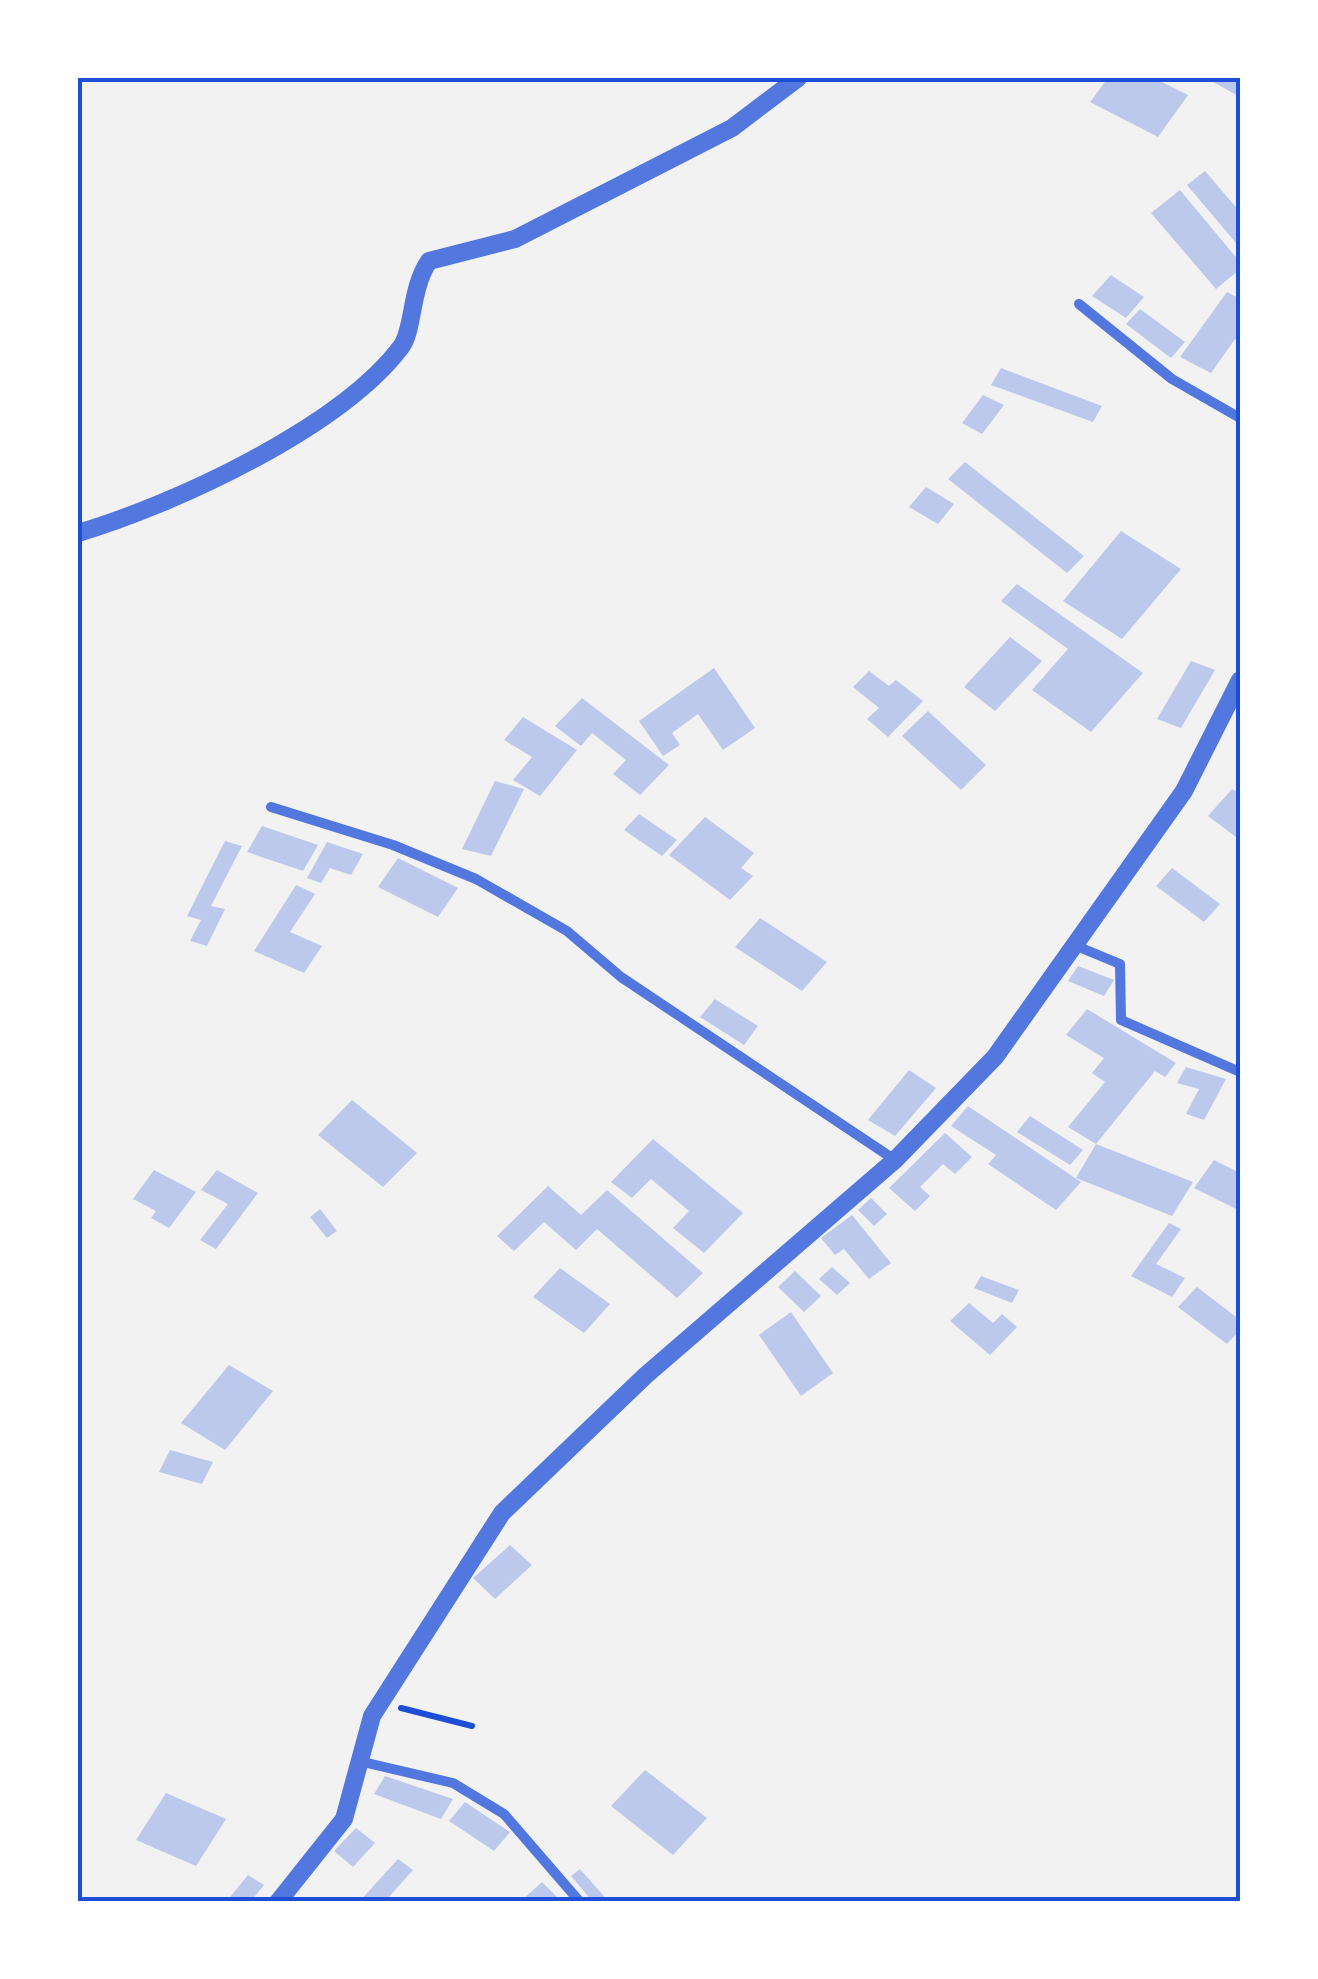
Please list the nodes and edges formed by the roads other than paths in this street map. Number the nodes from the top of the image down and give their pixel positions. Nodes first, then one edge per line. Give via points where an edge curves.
1 (798, 78) edge
2 (1080, 304) dead end
3 (1240, 418) edge
4 (78, 533) edge
5 (1240, 680) edge
6 (271, 807) dead end
7 (1073, 944) junction
8 (1240, 1072) edge
9 (894, 1160) junction
10 (362, 1762) junction
11 (278, 1902) edge
12 (580, 1902) edge

1 - 4 street via 732,128 515,239 429,260 416,280 404,344 288,443 133,517
2 - 3 street via 1172,379
5 - 7 street via 1184,791
6 - 9 street via 393,845 491,887 567,931 621,978
7 - 8 street via 1120,964 1121,1020
7 - 9 street via 995,1058
9 - 10 street via 645,1376 502,1512 372,1716
10 - 11 street via 344,1819
10 - 12 street via 454,1783 504,1814

